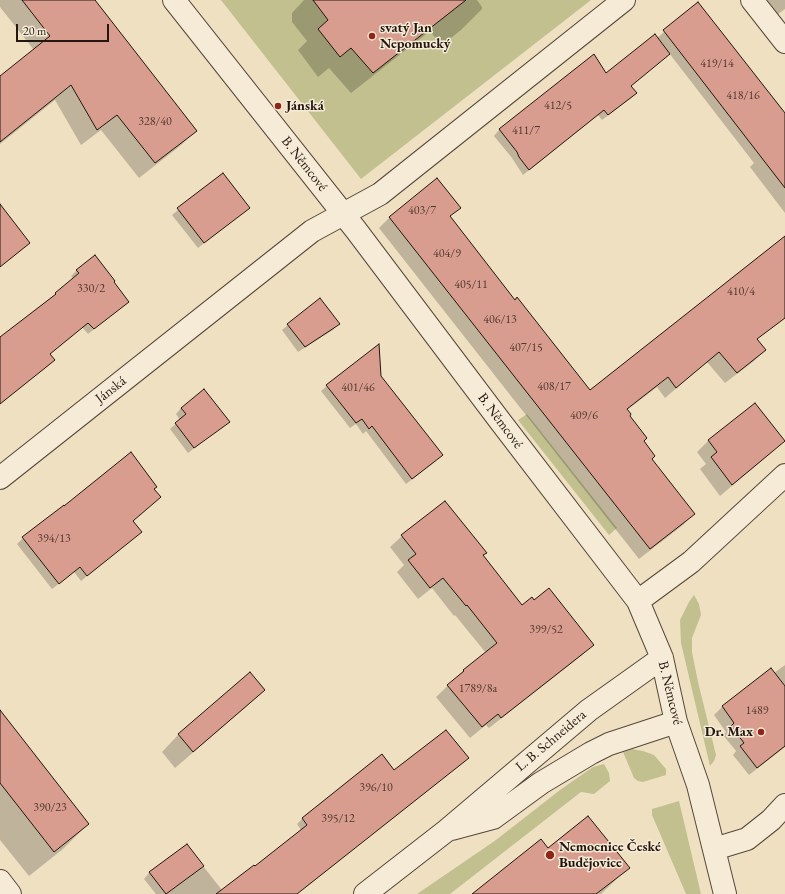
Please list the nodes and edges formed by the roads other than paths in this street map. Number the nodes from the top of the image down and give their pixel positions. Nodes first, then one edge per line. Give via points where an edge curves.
1 (174, 0) edge
2 (624, 0) edge
3 (752, 0) edge
4 (785, 42) edge
5 (343, 214) junction
6 (785, 475) edge
7 (0, 478) edge
8 (638, 601) junction
9 (662, 658) junction
10 (676, 722) junction
11 (785, 804) edge
12 (446, 831) junction
13 (714, 849) junction
14 (0, 881) edge
15 (10, 894) edge
16 (365, 894) edge
17 (725, 894) edge

1 - 5 street, B. Němcové
2 - 5 street, Jánská via 380,194
3 - 4 street
5 - 7 street, Jánská via 312,231
5 - 8 street, B. Němcové
6 - 8 street via 691,562
8 - 9 street, B. Němcové
9 - 10 street, B. Němcové
9 - 12 street, L. B. Schneidera via 589,710
10 - 12 street, L. B. Schneidera via 591,752 541,783 493,818
10 - 13 street, B. Němcové via 698,785
11 - 13 street via 771,820 747,839
12 - 16 street, L. B. Schneidera
13 - 17 street, B. Němcové
14 - 15 street

